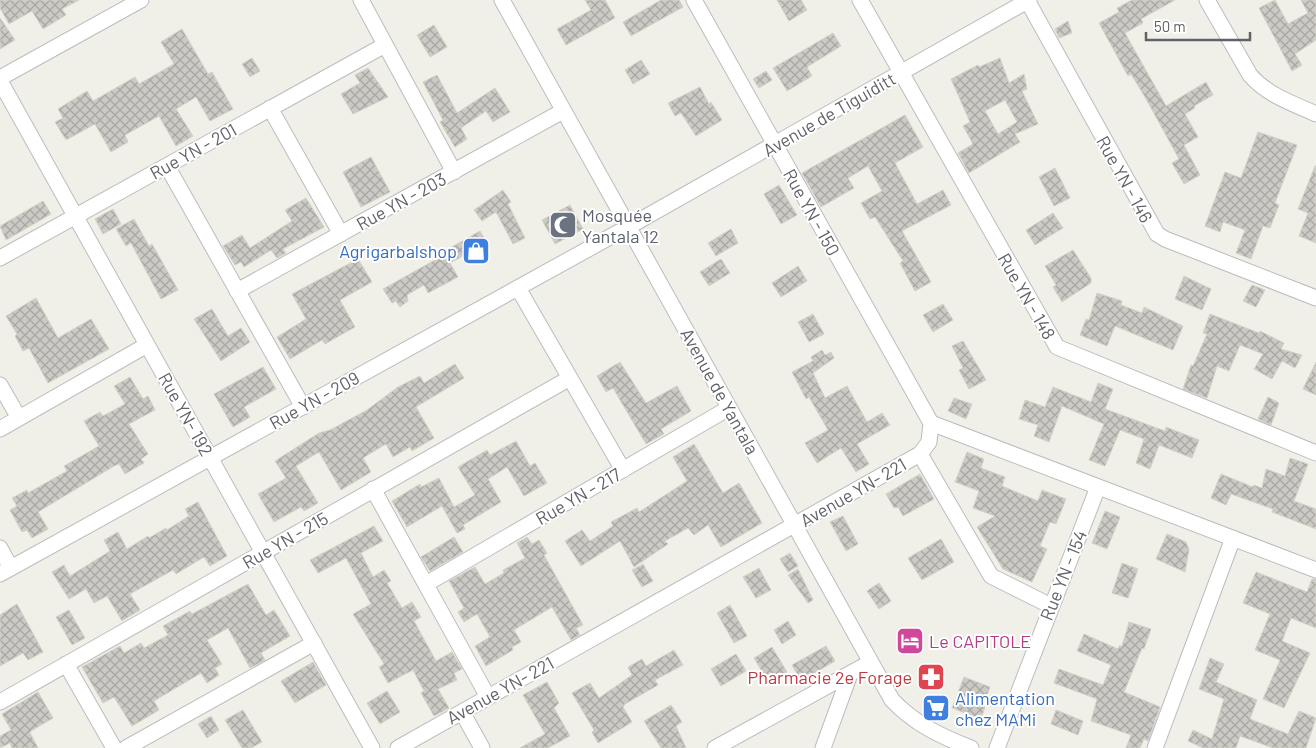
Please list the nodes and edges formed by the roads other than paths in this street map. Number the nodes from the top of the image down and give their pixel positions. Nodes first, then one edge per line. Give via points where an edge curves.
1 (141, 0) edge
2 (361, 0) edge
3 (502, 0) edge
4 (694, 0) edge
5 (860, 0) edge
6 (1028, 0) edge
7 (1207, 0) edge
8 (385, 45) junction
9 (901, 72) junction
10 (0, 79) edge
11 (270, 108) junction
12 (564, 111) junction
13 (1316, 114) edge
14 (774, 145) junction
15 (166, 166) junction
16 (454, 172) junction
17 (76, 216) junction
18 (628, 227) junction
19 (341, 234) junction
20 (0, 258) edge
21 (518, 288) junction
22 (237, 291) junction
23 (1316, 298) edge
24 (147, 345) junction
25 (570, 378) junction
26 (0, 385) edge
27 (303, 407) junction
28 (729, 408) junction
29 (19, 418) junction
30 (931, 423) junction
31 (0, 429) edge
32 (1316, 453) edge
33 (920, 454) junction
34 (210, 458) junction
35 (623, 470) junction
36 (1098, 487) junction
37 (373, 489) junction
38 (795, 526) junction
39 (1233, 538) junction
40 (0, 548) edge
41 (263, 552) junction
42 (1316, 570) edge
43 (6, 571) edge
44 (426, 584) junction
45 (1051, 606) junction
46 (314, 643) junction
47 (871, 662) junction
48 (66, 664) junction
49 (850, 674) junction
50 (488, 697) junction
51 (0, 702) edge
52 (462, 712) junction
53 (114, 748) edge
54 (126, 748) edge
55 (372, 748) edge
56 (398, 748) edge
57 (482, 748) edge
58 (716, 748) edge
59 (822, 748) edge
60 (971, 748) edge
61 (997, 748) edge
62 (1156, 748) edge

1 - 10 street
2 - 8 street
3 - 12 street, Avenue de Yantala
4 - 14 street, Rue YN - 150
5 - 9 street, Rue YN - 148
6 - 9 street, Avenue de Tiguiditt
6 - 23 street, Rue YN - 146 via 1157,234
7 - 13 street via 1258,85
8 - 11 street, Rue YN - 201
8 - 16 street
9 - 14 street, Avenue de Tiguiditt
9 - 32 street, Rue YN - 148 via 1057,347
10 - 17 street, Rue YN- 192
11 - 15 street, Rue YN - 201
11 - 19 street
12 - 16 street, Rue YN - 203
12 - 18 street, Avenue de Yantala
14 - 18 street, Avenue de Tiguiditt
14 - 30 street, Rue YN - 150
15 - 17 street, Rue YN - 201
15 - 22 street
16 - 19 street, Rue YN - 203
17 - 20 street, Rue YN - 201
17 - 24 street, Rue YN- 192
18 - 21 street, Rue YN - 209
18 - 28 street, Avenue de Yantala
19 - 22 street, Rue YN - 203
21 - 25 street
21 - 27 street, Rue YN - 209
22 - 27 street
24 - 29 street
24 - 34 street, Rue YN- 192
25 - 35 street
25 - 37 street, Rue YN - 215
26 - 29 street
27 - 34 street, Rue YN - 209
28 - 35 street, Rue YN - 217
28 - 38 street, Avenue de Yantala
29 - 31 street
30 - 33 street, Avenue YN- 221 via 929,442
30 - 36 street
33 - 38 street, Avenue YN- 221
33 - 45 street via 991,576
34 - 41 street, Rue YN- 192
34 - 43 street, Rue YN - 209
35 - 44 street, Rue YN - 217
36 - 39 street
36 - 45 street, Rue YN - 154
37 - 41 street, Rue YN - 215
37 - 44 street
38 - 47 street, Avenue de Yantala
38 - 50 street, Avenue YN- 221
39 - 42 street
39 - 62 street
40 - 43 street
41 - 46 street, Rue YN- 192
41 - 48 street, Rue YN - 215
44 - 50 street
45 - 61 street, Rue YN - 154
46 - 54 street
46 - 55 street, Rue YN- 192
47 - 49 street
47 - 60 street, Avenue de Yantala via 892,700 909,718 928,730
48 - 51 street, Rue YN - 215
48 - 53 street
49 - 58 street
49 - 59 street
50 - 52 street, Avenue YN- 221
52 - 56 street, Avenue YN- 221
52 - 57 street

